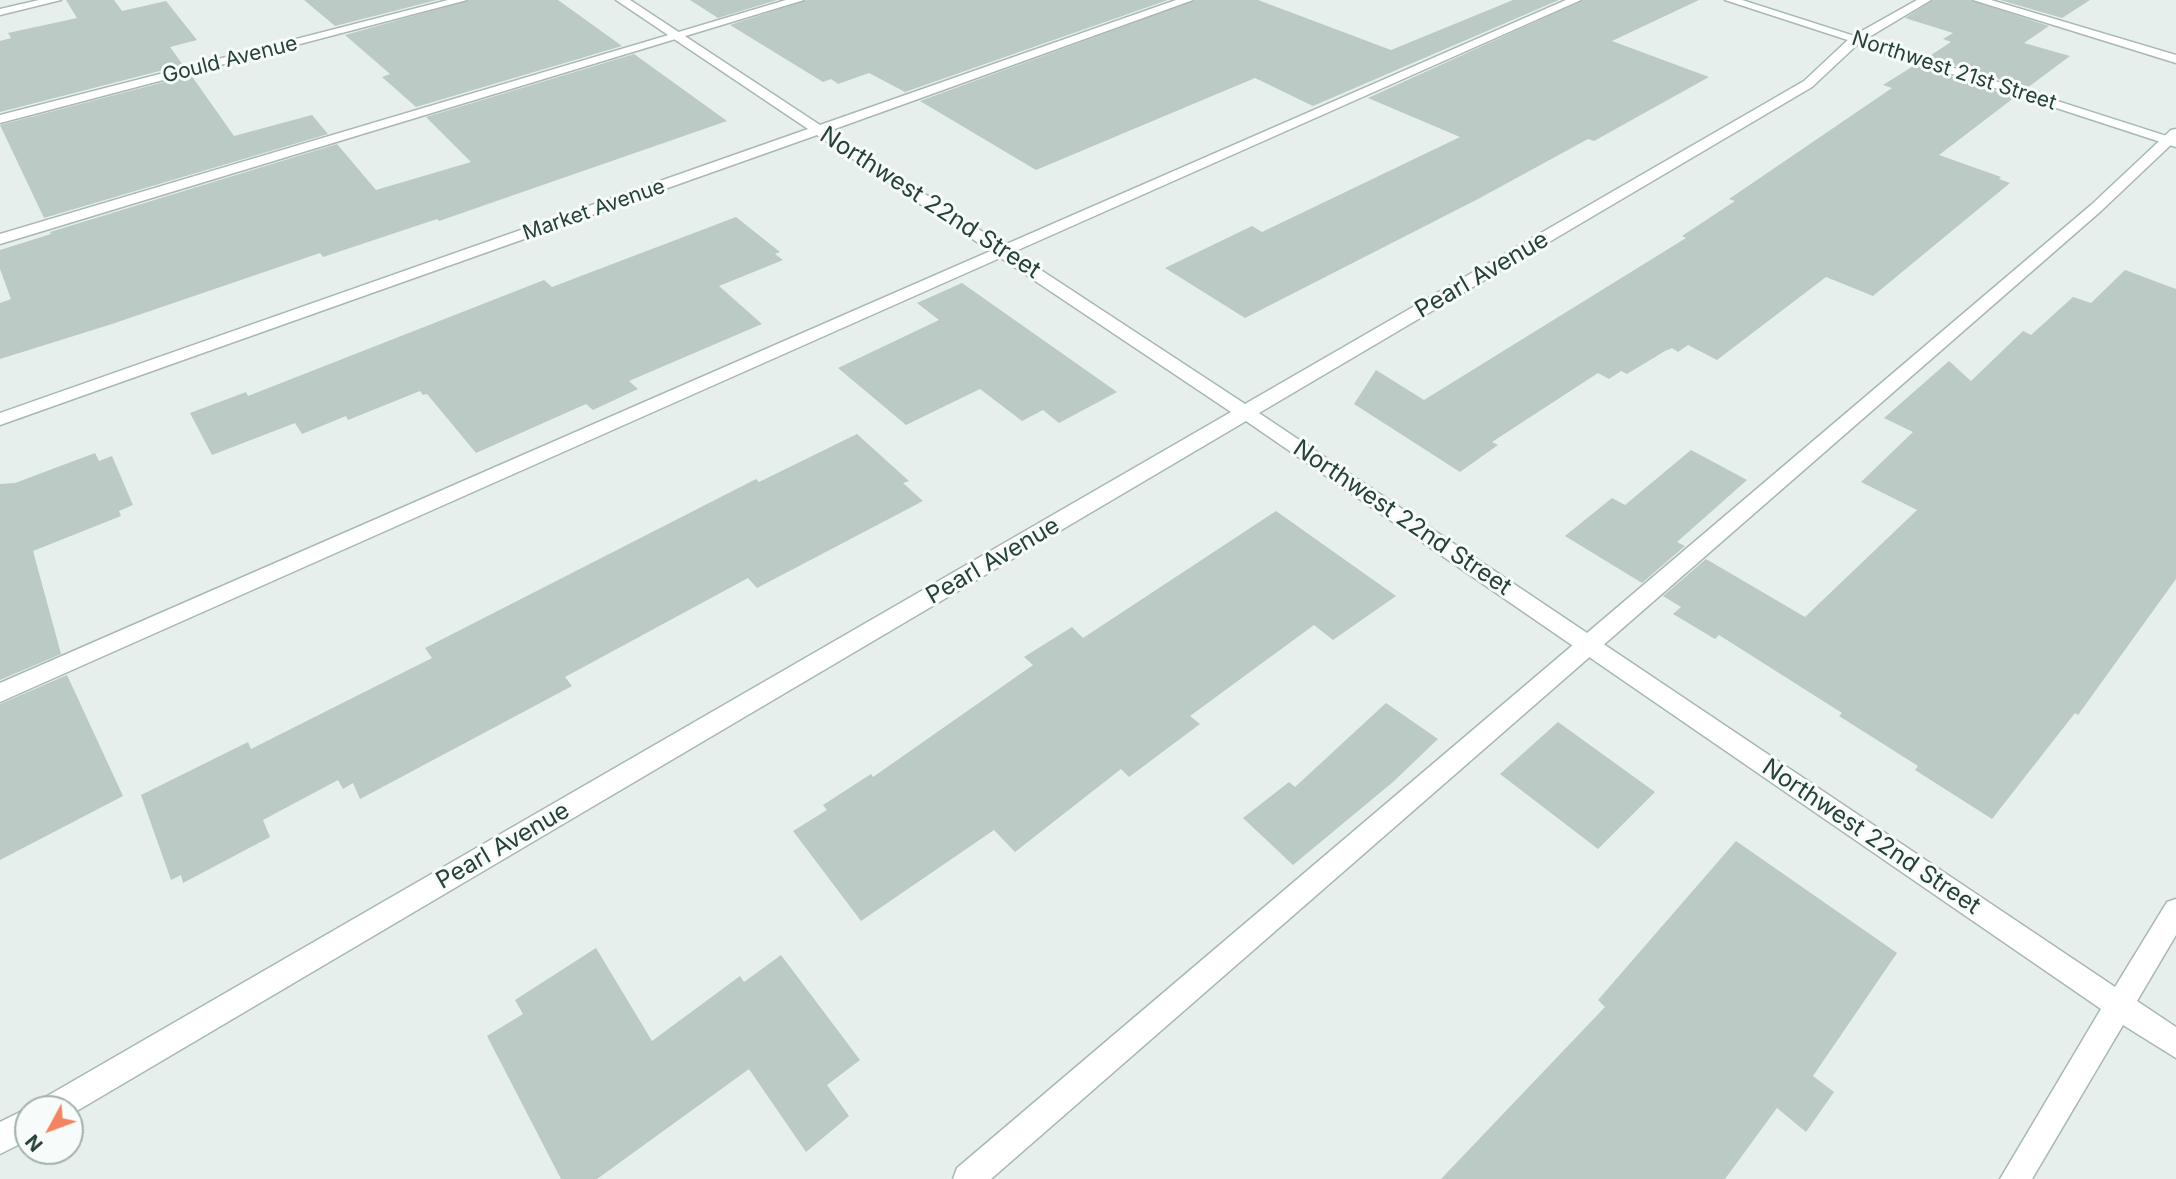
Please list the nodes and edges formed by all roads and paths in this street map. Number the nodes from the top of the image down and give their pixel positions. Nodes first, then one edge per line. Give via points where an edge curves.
1 (55, 0) edge
2 (461, 0) edge
3 (622, 0) edge
4 (798, 0) edge
5 (1187, 0) edge
6 (1575, 0) edge
7 (1731, 0) edge
8 (1925, 0) edge
9 (1979, 0) edge
10 (0, 12) edge
11 (677, 36) junction
12 (1856, 40) junction
13 (2129, 43) junction
14 (2176, 46) edge
15 (2176, 59) edge
16 (0, 119) edge
17 (820, 130) junction
18 (2173, 139) edge
19 (0, 239) edge
20 (1003, 250) junction
21 (1246, 413) junction
22 (0, 419) edge
23 (1588, 644) junction
24 (0, 693) edge
25 (2176, 911) edge
26 (2119, 1007) junction
27 (2176, 1044) edge
28 (76, 1095) edge
29 (968, 1179) edge
30 (2015, 1179) edge

1 - 10 street
2 - 16 street, Gould Avenue
3 - 11 street, Northwest 22nd Street
4 - 11 street
5 - 17 street, Market Avenue
6 - 20 street
7 - 12 street, Northwest 21st Street
8 - 12 street, Pearl Avenue
9 - 13 street
11 - 17 street, Northwest 22nd Street
11 - 19 street
12 - 18 street, Northwest 21st Street
12 - 21 street, Pearl Avenue via 1808,84
13 - 14 street
13 - 15 street
17 - 20 street, Northwest 22nd Street
17 - 22 street, Market Avenue
18 - 23 street
20 - 21 street, Northwest 22nd Street
20 - 24 street
21 - 23 street, Northwest 22nd Street
21 - 28 street, Pearl Avenue
23 - 26 street, Northwest 22nd Street
23 - 29 street
25 - 26 street
26 - 27 street, Northwest 22nd Street
26 - 30 street

